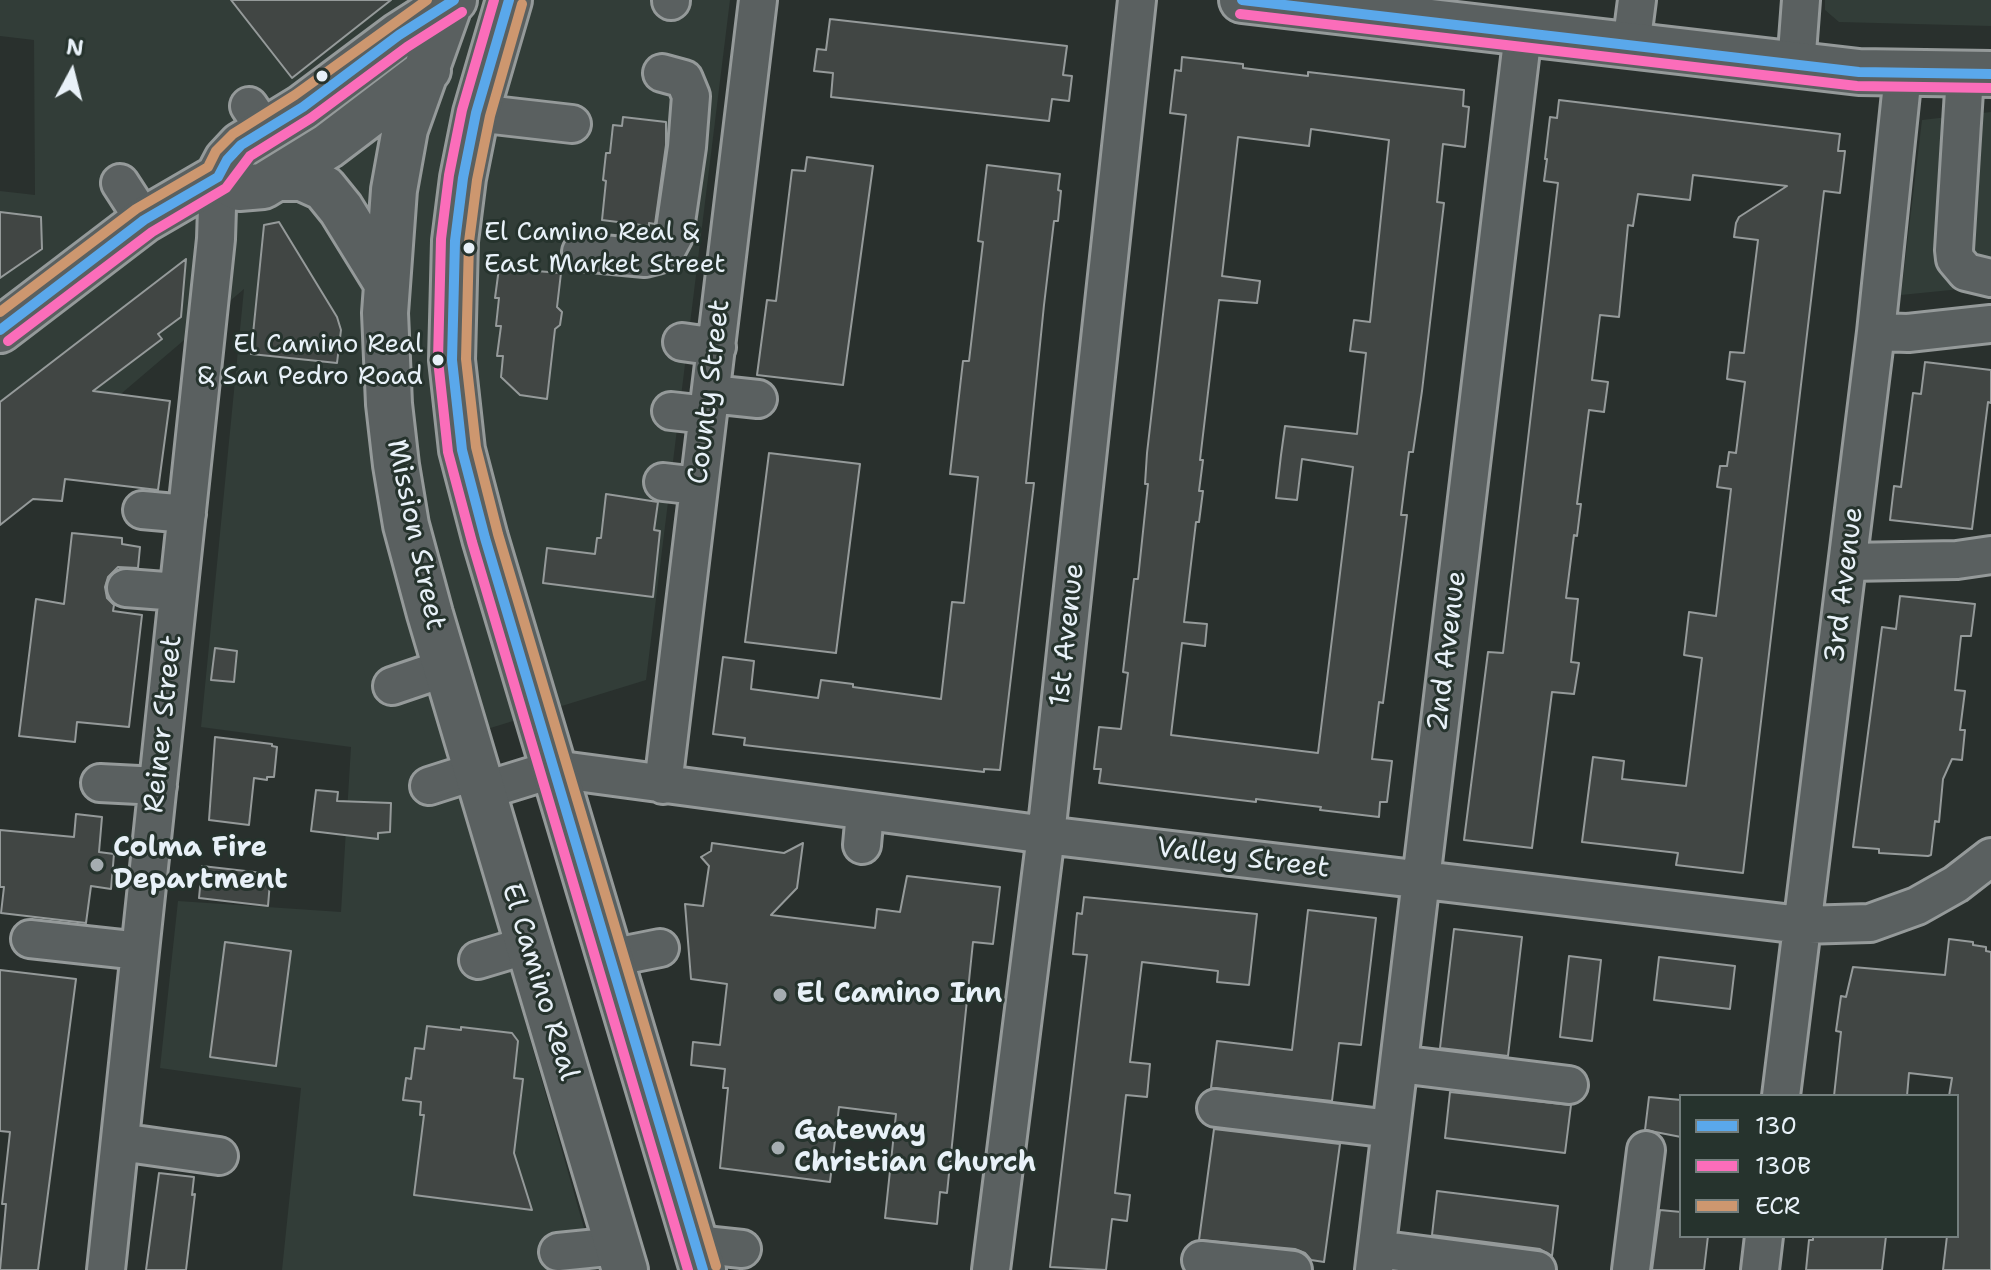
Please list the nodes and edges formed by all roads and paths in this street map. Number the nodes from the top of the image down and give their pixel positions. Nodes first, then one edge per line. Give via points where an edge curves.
1 (497, 0) edge
2 (509, 0) edge
3 (758, 0) edge
4 (1137, 0) edge
5 (1242, 0) edge
6 (1637, 0) edge
7 (1801, 0) edge
8 (452, 1) edge
9 (1470, 13) edge
10 (1523, 33) junction
11 (1631, 46) junction
12 (1796, 66) junction
13 (425, 72) junction
14 (662, 73) dead end
15 (1903, 74) junction
16 (1978, 74) edge
17 (479, 98) junction
18 (572, 124) dead end
19 (1976, 137) edge
20 (687, 147) junction
21 (740, 153) junction
22 (218, 177) junction
23 (276, 178) junction
24 (120, 183) dead end
25 (144, 220) junction
26 (581, 252) dead end
27 (1991, 278) edge
28 (386, 282) junction
29 (1991, 324) edge
30 (0, 330) edge
31 (1876, 332) junction
32 (758, 399) dead end
33 (709, 405) junction
34 (671, 411) dead end
35 (142, 510) dead end
36 (187, 514) junction
37 (1991, 555) edge
38 (1848, 562) junction
39 (126, 588) dead end
40 (178, 592) junction
41 (449, 681) junction
42 (392, 686) dead end
43 (554, 769) junction
44 (480, 781) junction
45 (100, 783) dead end
46 (663, 785) junction
47 (158, 786) junction
48 (429, 786) dead end
49 (1046, 835) junction
50 (1988, 869) edge
51 (1420, 880) junction
52 (1801, 925) junction
53 (30, 939) dead end
54 (528, 945) junction
55 (660, 948) dead end
56 (140, 951) junction
57 (610, 958) junction
58 (478, 960) dead end
59 (1399, 1064) junction
60 (1569, 1085) dead end
61 (1781, 1094) edge
62 (1216, 1108) dead end
63 (1391, 1129) junction
64 (120, 1142) junction
65 (1646, 1150) dead end
66 (219, 1156) dead end
67 (1764, 1238) edge
68 (742, 1249) dead end
69 (558, 1252) dead end
70 (699, 1257) edge
71 (622, 1258) edge
72 (1201, 1260) dead end
73 (1376, 1260) edge
74 (106, 1270) edge
75 (991, 1270) edge
76 (1293, 1270) edge
77 (1537, 1270) edge
78 (1631, 1270) edge
79 (1760, 1270) edge

1 - 13 main road
2 - 17 main road
3 - 21 street, County Street
4 - 49 street, 1st Avenue
5 - 9 main road
6 - 11 street
7 - 12 street
8 - 13 main road, Mission Street
8 - 22 main road via 321,94 258,118
9 - 10 main road
10 - 11 main road
10 - 51 street, 2nd Avenue
11 - 12 main road
12 - 15 main road
13 - 23 main road via 350,131
13 - 28 main road, Mission Street via 401,147
14 - 20 street via 679,76 690,89
15 - 16 main road
15 - 31 street, 3rd Avenue
16 - 19 street
17 - 18 street
17 - 43 main road via 455,241 455,393 477,509
19 - 27 street via 1954,250 1966,272
20 - 21 street
20 - 26 street via 677,224 668,247 645,258
21 - 33 street, County Street via 699,344
22 - 23 main road via 239,188 263,186
22 - 25 main road
22 - 36 street, Reiner Street
23 - 28 main road via 302,178 324,188
24 - 25 street
25 - 30 main road
28 - 41 main road, Mission Street via 388,389 400,496
29 - 31 street
31 - 38 street, 3rd Avenue
32 - 33 street
33 - 34 street
33 - 46 street, County Street via 681,484
35 - 36 street
36 - 40 street, Reiner Street
37 - 38 street
38 - 52 street, 3rd Avenue
39 - 40 street
40 - 47 street, Reiner Street
41 - 42 street
41 - 44 main road, El Camino Real
43 - 44 street, Valley Street
43 - 46 street, Valley Street
43 - 57 main road
44 - 48 street, Valley Street
44 - 54 main road, El Camino Real
45 - 47 street
46 - 49 street, Valley Street via 864,828
47 - 56 street, Reiner Street
49 - 51 street, Valley Street
49 - 75 street, 1st Avenue
50 - 52 street, Valley Street via 1917,906 1870,923
51 - 52 street, Valley Street
51 - 59 street, 2nd Avenue
52 - 61 street, 3rd Avenue
53 - 56 street
54 - 58 street
54 - 71 main road, El Camino Real
55 - 57 street
56 - 64 street, Reiner Street
57 - 70 main road
59 - 60 street
59 - 63 street, 2nd Avenue
62 - 63 street
63 - 73 street, 2nd Avenue
64 - 66 street
64 - 74 street, Reiner Street
65 - 78 street
67 - 79 street
68 - 70 street
69 - 71 street
72 - 76 street
73 - 77 street

